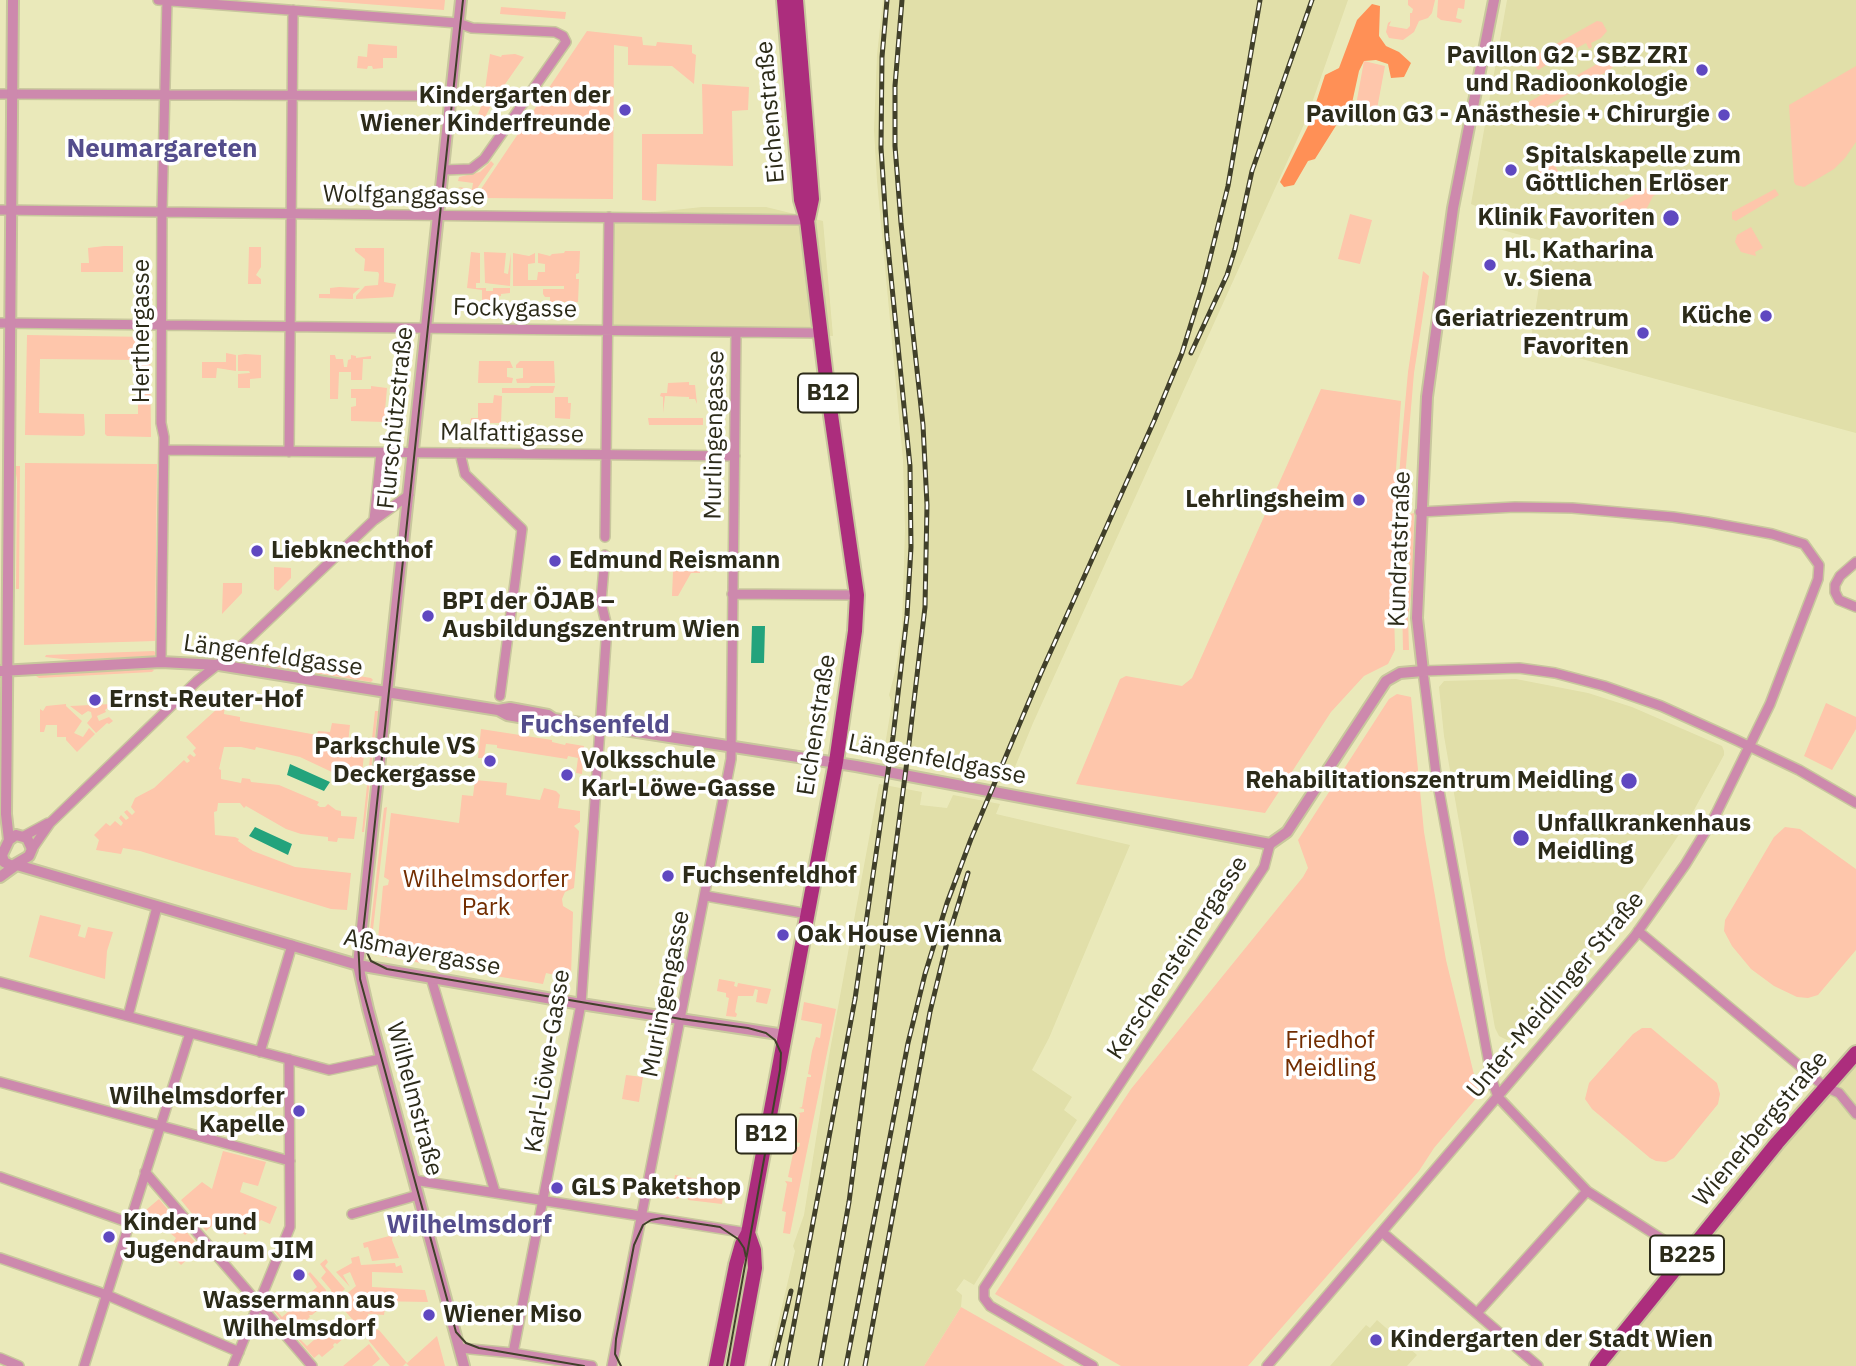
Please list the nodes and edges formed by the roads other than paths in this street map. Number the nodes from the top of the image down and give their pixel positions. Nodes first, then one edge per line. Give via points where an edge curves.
1 (13, 0) edge
2 (158, 0) edge
3 (167, 0) edge
4 (461, 0) edge
5 (783, 0) edge
6 (796, 0) edge
7 (1494, 0) edge
8 (293, 10) junction
9 (458, 23) junction
10 (6, 94) edge
11 (165, 95) junction
12 (292, 96) junction
13 (451, 96) junction
14 (443, 170) junction
15 (6, 210) edge
16 (162, 211) junction
17 (291, 213) junction
18 (438, 216) junction
19 (608, 217) junction
20 (807, 219) junction
21 (5, 323) edge
22 (162, 326) junction
23 (288, 326) junction
24 (427, 327) junction
25 (607, 330) junction
26 (736, 333) junction
27 (820, 333) junction
28 (4, 450) edge
29 (164, 450) junction
30 (289, 452) junction
31 (381, 453) junction
32 (413, 453) junction
33 (460, 453) junction
34 (606, 454) junction
35 (735, 456) junction
36 (409, 495) junction
37 (1420, 512) junction
38 (374, 520) junction
39 (605, 537) dead end
40 (605, 555) dead end
41 (1856, 562) edge
42 (732, 594) junction
43 (857, 595) junction
44 (1856, 607) edge
45 (161, 662) junction
46 (219, 664) junction
47 (4, 671) edge
48 (1423, 671) junction
49 (387, 692) junction
50 (500, 696) dead end
51 (599, 726) junction
52 (731, 746) junction
53 (1750, 746) junction
54 (836, 762) junction
55 (1856, 803) edge
56 (6, 814) junction
57 (50, 823) junction
58 (22, 835) junction
59 (9, 840) junction
60 (1270, 844) junction
61 (32, 851) junction
62 (6, 863) edge
63 (0, 877) edge
64 (58, 878) junction
65 (706, 896) junction
66 (157, 907) junction
67 (808, 914) junction
68 (1639, 931) junction
69 (292, 945) junction
70 (358, 965) junction
71 (432, 978) junction
72 (0, 982) edge
73 (582, 1004) junction
74 (128, 1016) junction
75 (680, 1020) junction
76 (190, 1033) junction
77 (785, 1035) junction
78 (260, 1052) junction
79 (1856, 1053) edge
80 (289, 1059) junction
81 (381, 1059) junction
82 (0, 1082) edge
83 (1825, 1087) junction
84 (1498, 1097) junction
85 (1856, 1114) edge
86 (160, 1125) junction
87 (290, 1161) junction
88 (145, 1172) junction
89 (0, 1177) edge
90 (414, 1180) junction
91 (1587, 1191) junction
92 (495, 1192) junction
93 (418, 1195) junction
94 (545, 1200) junction
95 (352, 1214) dead end
96 (641, 1218) junction
97 (130, 1223) junction
98 (1382, 1232) junction
99 (748, 1233) junction
100 (1687, 1255) junction
101 (1, 1260) edge
102 (107, 1295) junction
103 (259, 1304) junction
104 (1477, 1314) junction
105 (460, 1348) junction
106 (239, 1352) junction
107 (513, 1353) junction
108 (0, 1358) edge
109 (19, 1366) edge
110 (84, 1366) edge
111 (233, 1366) edge
112 (312, 1366) edge
113 (464, 1366) edge
114 (592, 1366) edge
115 (612, 1366) edge
116 (716, 1366) edge
117 (737, 1366) edge
118 (1093, 1366) edge
119 (1267, 1366) edge
120 (1538, 1366) edge
121 (1597, 1366) edge

1 - 10 street
2 - 3 street
3 - 8 street
3 - 11 street, Herthergasse
4 - 9 street, Flurschützstraße
5 - 20 main road, Eichenstraße / B12 via 801,200
6 - 20 main road, Eichenstraße / B12 via 812,199
7 - 37 street, Kundratstraße via 1448,236 1427,397
8 - 9 street
8 - 12 street
9 - 13 street, Flurschützstraße
9 - 14 street via 472,28 555,33 566,42 484,159 471,169
10 - 11 street
10 - 15 street
11 - 12 street
11 - 16 street, Herthergasse
12 - 13 street
12 - 17 street
13 - 14 street, Flurschützstraße
14 - 18 street, Flurschützstraße
15 - 16 street, Wolfganggasse
15 - 21 street
16 - 17 street, Wolfganggasse
16 - 22 street, Herthergasse
17 - 18 street, Wolfganggasse
17 - 23 street
18 - 19 street, Wolfganggasse
18 - 24 street, Flurschützstraße
19 - 20 street, Wolfganggasse
19 - 25 street
20 - 27 main road, Eichenstraße / B12
21 - 22 street, Fockygasse
21 - 28 street
22 - 23 street, Fockygasse
22 - 29 street, Herthergasse
23 - 24 street, Fockygasse
23 - 30 street
24 - 25 street, Fockygasse
24 - 32 street, Flurschützstraße
25 - 26 street, Fockygasse
25 - 34 street
26 - 27 street, Fockygasse
26 - 35 street, Murlingengasse
27 - 43 main road, Eichenstraße / B12
28 - 47 street
29 - 30 street, Malfattigasse
29 - 45 street, Herthergasse
30 - 31 street, Malfattigasse
31 - 32 street, Malfattigasse
31 - 38 street, Flurschützstraße
32 - 33 street, Malfattigasse
32 - 36 street, Flurschützstraße
33 - 34 street, Malfattigasse
33 - 50 street via 465,474 522,529
34 - 35 street, Malfattigasse
34 - 39 street
35 - 42 street, Murlingengasse
36 - 38 street
36 - 49 street, Flurschützstraße
37 - 48 street, Kundratstraße via 1417,618
37 - 53 street, Unter-Meidlinger Straße via 1594,510 1674,517 1804,544 1819,565 1818,579
38 - 46 street
40 - 51 street, Karl-Löwe-Gasse via 601,602 607,627
41 - 44 street via 1839,576 1835,592 1839,600
42 - 43 street
42 - 52 street, Murlingengasse
43 - 54 main road, Eichenstraße / B12
45 - 46 street, Längenfeldgasse
45 - 47 street, Längenfeldgasse
46 - 49 street, Längenfeldgasse
46 - 57 street
47 - 56 street
48 - 53 street via 1505,668 1555,673 1661,706
48 - 60 street, Kerschensteinergasse via 1400,673 1386,681 1287,832
48 - 84 street, Kundratstraße via 1439,787
49 - 51 street, Längenfeldgasse via 498,710 510,708
49 - 70 street, Flurschützstraße
51 - 52 street, Längenfeldgasse
51 - 73 street, Karl-Löwe-Gasse
52 - 54 street, Längenfeldgasse
52 - 65 street, Murlingengasse
53 - 55 street
53 - 68 street, Unter-Meidlinger Straße via 1711,822
54 - 60 street, Längenfeldgasse
54 - 67 main road, Eichenstraße / B12
56 - 58 street, Aßmayergasse
56 - 59 street
57 - 58 street
57 - 61 street
58 - 59 street
58 - 61 street, Aßmayergasse via 30,841
59 - 62 street
60 - 118 street, Kerschensteinergasse via 1264,867 992,1273 984,1293 989,1306
61 - 62 street
61 - 64 street, Aßmayergasse
62 - 63 street
62 - 64 street, Aßmayergasse
64 - 66 street, Aßmayergasse
65 - 67 street
65 - 75 street, Murlingengasse
66 - 69 street, Aßmayergasse
66 - 74 street
67 - 77 main road, Eichenstraße / B12
68 - 83 street
68 - 84 street, Unter-Meidlinger Straße
69 - 70 street, Aßmayergasse
69 - 78 street
70 - 71 street, Aßmayergasse
70 - 81 street, Wilhelmstraße
71 - 73 street, Aßmayergasse
71 - 92 street
72 - 74 street
73 - 75 street, Aßmayergasse
73 - 94 street, Karl-Löwe-Gasse
74 - 76 street
75 - 77 street, Aßmayergasse
75 - 96 street, Murlingengasse
76 - 78 street
76 - 86 street
77 - 99 main road, Eichenstraße / B12
78 - 80 street
79 - 83 main road, Wienerbergstraße / B225
80 - 81 street via 329,1070
80 - 87 street
81 - 90 street, Wilhelmstraße
82 - 86 street
83 - 85 street via 1839,1093
83 - 100 main road, Wienerbergstraße / B225
84 - 91 street
84 - 98 street, Unter-Meidlinger Straße
86 - 87 street
86 - 88 street
87 - 103 street via 290,1227
88 - 97 street
88 - 103 street
89 - 97 street
90 - 92 street
90 - 93 street, Wilhelmstraße
91 - 100 street
91 - 104 street
92 - 94 street
93 - 95 street
93 - 105 street, Wilhelmstraße
94 - 96 street
94 - 107 street, Karl-Löwe-Gasse
96 - 99 street
96 - 115 street, Murlingengasse
97 - 102 street
98 - 104 street
98 - 119 street, Unter-Meidlinger Straße
99 - 116 main road, Eichenstraße / B12 via 736,1265
99 - 117 main road, Eichenstraße / B12 via 755,1268
100 - 121 main road, Wienerbergstraße / B225
101 - 102 street
102 - 106 street
102 - 110 street
103 - 106 street
103 - 112 street
104 - 120 street
105 - 107 street
105 - 113 street, Wilhelmstraße
106 - 111 street
107 - 114 street
108 - 109 street

